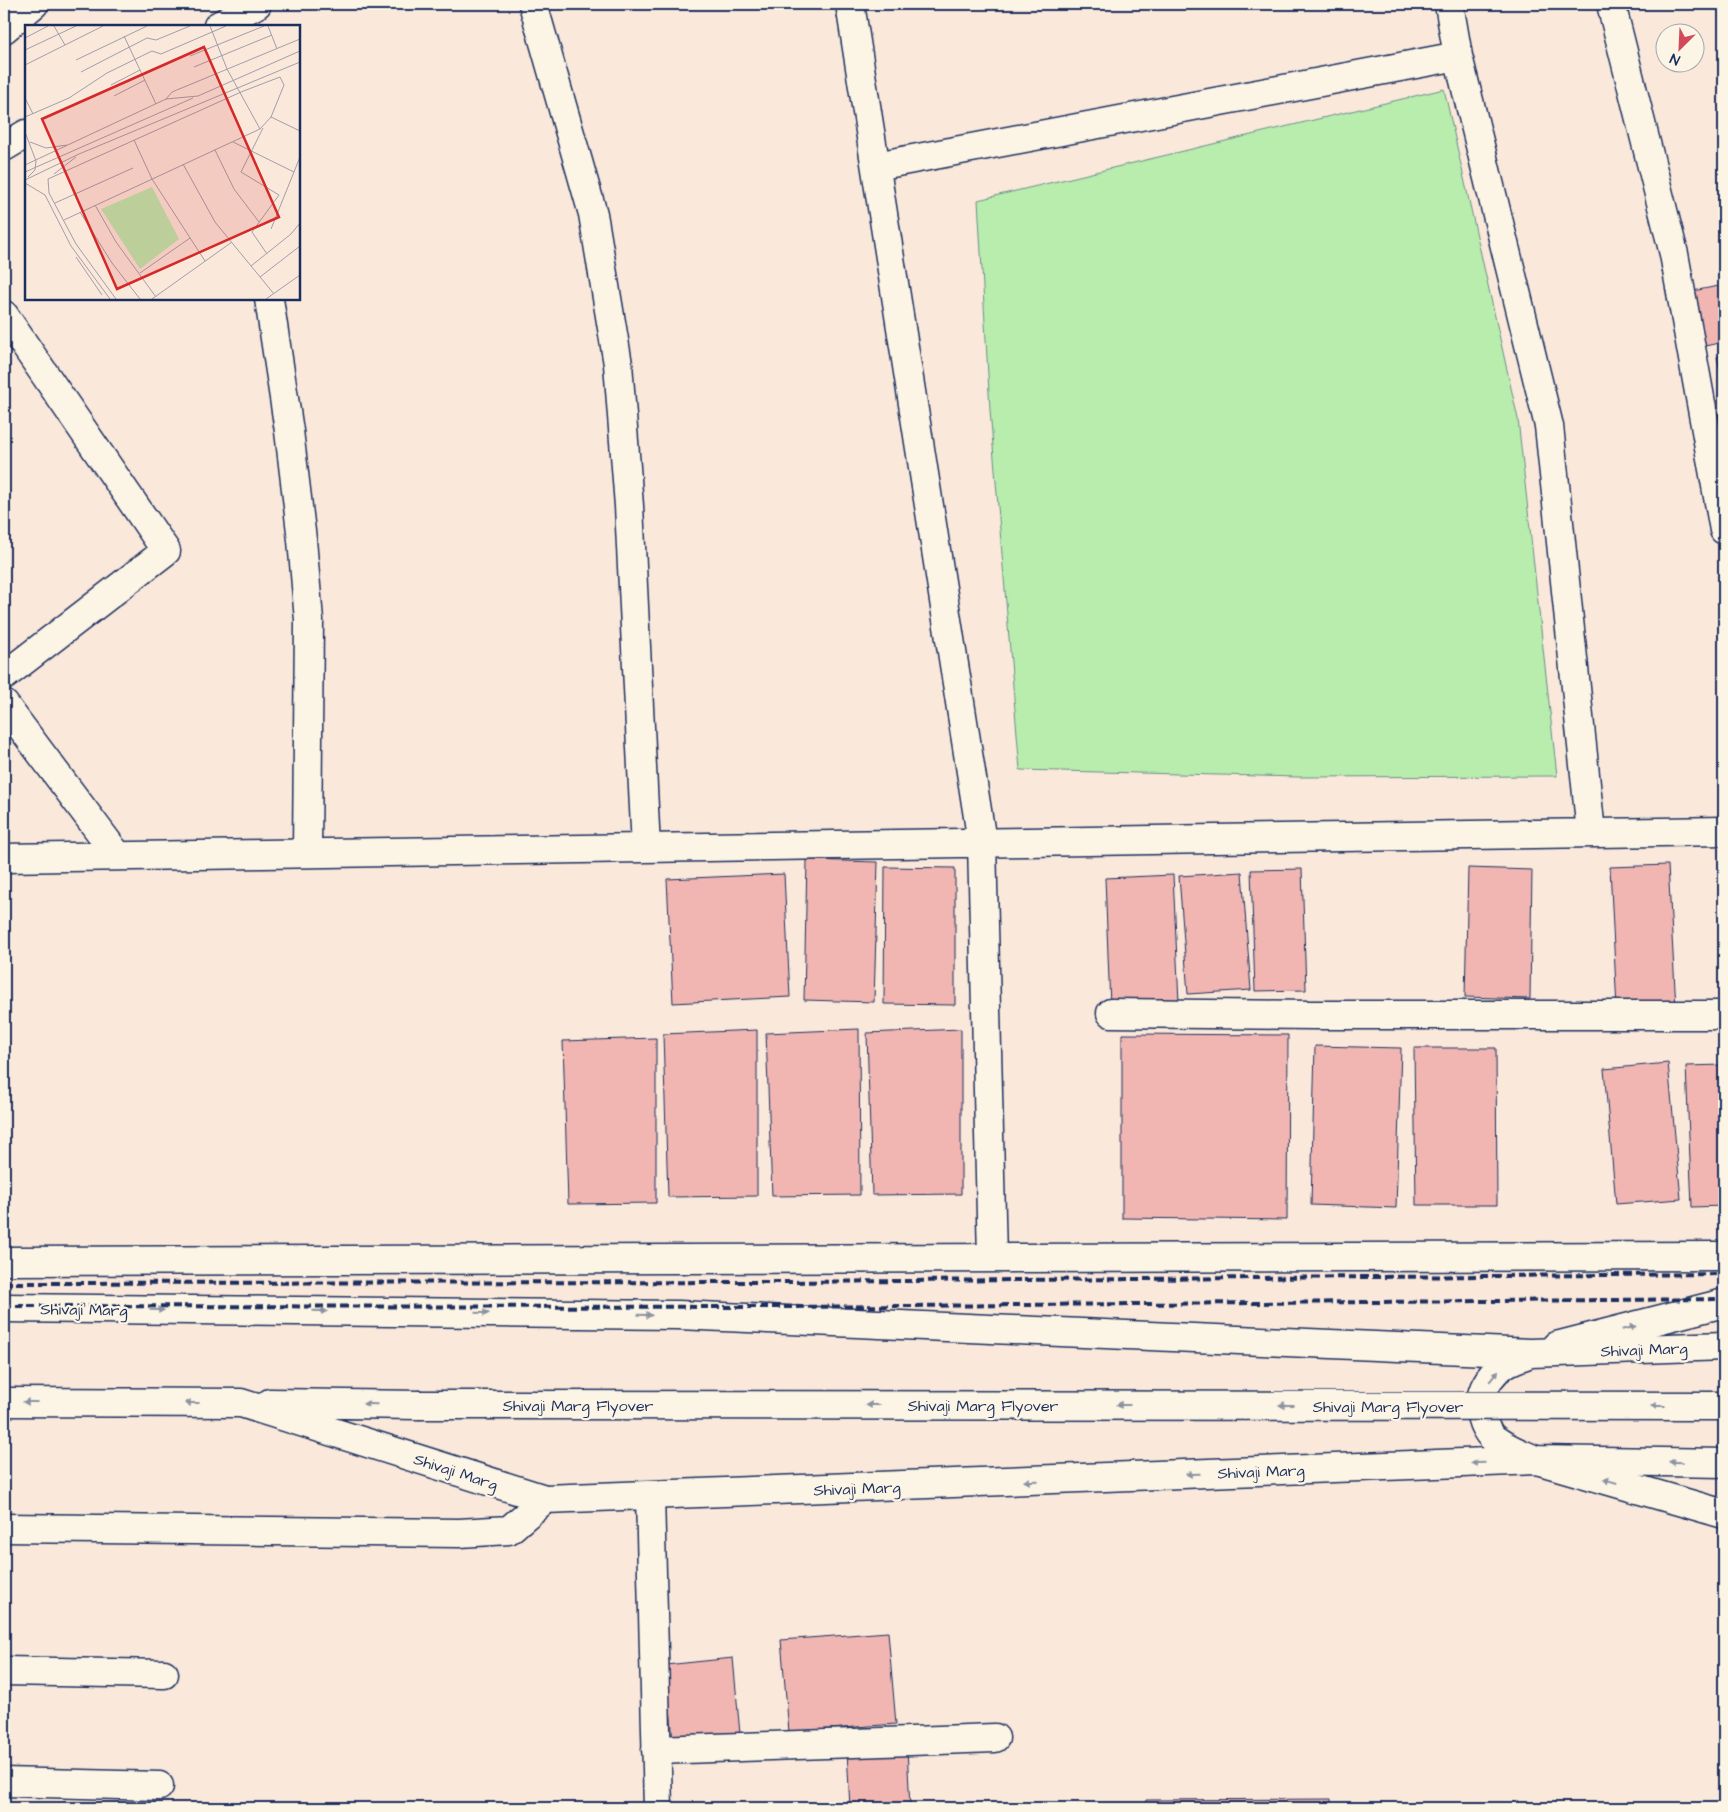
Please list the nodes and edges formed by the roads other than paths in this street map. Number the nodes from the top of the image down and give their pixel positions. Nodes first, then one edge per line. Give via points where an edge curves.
1 (34, 4) edge
2 (257, 4) edge
3 (533, 4) edge
4 (850, 4) edge
5 (1449, 4) edge
6 (1611, 4) edge
7 (220, 25) edge
8 (4, 29) edge
9 (1458, 56) junction
10 (25, 135) edge
11 (4, 147) edge
12 (876, 166) junction
13 (269, 300) edge
14 (4, 315) edge
15 (1724, 530) edge
16 (4, 676) edge
17 (4, 704) edge
18 (1724, 831) edge
19 (1591, 833) junction
20 (982, 842) junction
21 (646, 848) junction
22 (306, 853) junction
23 (118, 856) junction
24 (4, 858) edge
25 (1111, 1013) dead end
26 (1724, 1015) edge
27 (1724, 1256) edge
28 (992, 1258) junction
29 (4, 1261) edge
30 (1724, 1304) edge
31 (4, 1308) edge
32 (1724, 1346) edge
33 (1531, 1353) junction
34 (4, 1402) edge
35 (241, 1403) junction
36 (1724, 1406) edge
37 (1537, 1460) junction
38 (1724, 1463) edge
39 (650, 1496) junction
40 (545, 1499) junction
41 (1724, 1514) edge
42 (4, 1528) edge
43 (4, 1671) edge
44 (164, 1674) dead end
45 (995, 1738) dead end
46 (656, 1750) junction
47 (4, 1782) edge
48 (158, 1786) dead end
49 (658, 1808) edge

1 - 8 street
2 - 7 street
3 - 21 street via 593,214 618,364 629,506
4 - 12 street
5 - 9 street
6 - 15 street via 1674,254
9 - 12 street
9 - 19 street via 1549,426
10 - 11 street
12 - 20 street
13 - 22 street via 290,441 309,620
14 - 16 street via 166,551
17 - 23 street
18 - 19 street
19 - 20 street
20 - 21 street
20 - 28 street
21 - 22 street
22 - 23 street
23 - 24 street
25 - 26 street
27 - 28 street
28 - 29 street
33 -> 30 street
31 -> 33 street, Shivaji Marg via 678,1315
32 - 33 street, Shivaji Marg
37 -> 33 street via 1493,1438 1482,1423 1479,1407 1482,1392 1493,1376 1505,1364
35 -> 34 street, Shivaji Marg
36 -> 35 street, Shivaji Marg Flyover, bridge
35 - 40 street, Shivaji Marg
38 -> 37 street, Shivaji Marg
37 -> 39 street, Shivaji Marg
41 -> 37 street
39 - 40 street, Shivaji Marg
39 - 46 street
40 - 42 street via 509,1530 459,1533
43 - 44 street
45 - 46 street
46 - 49 street
47 - 48 street

